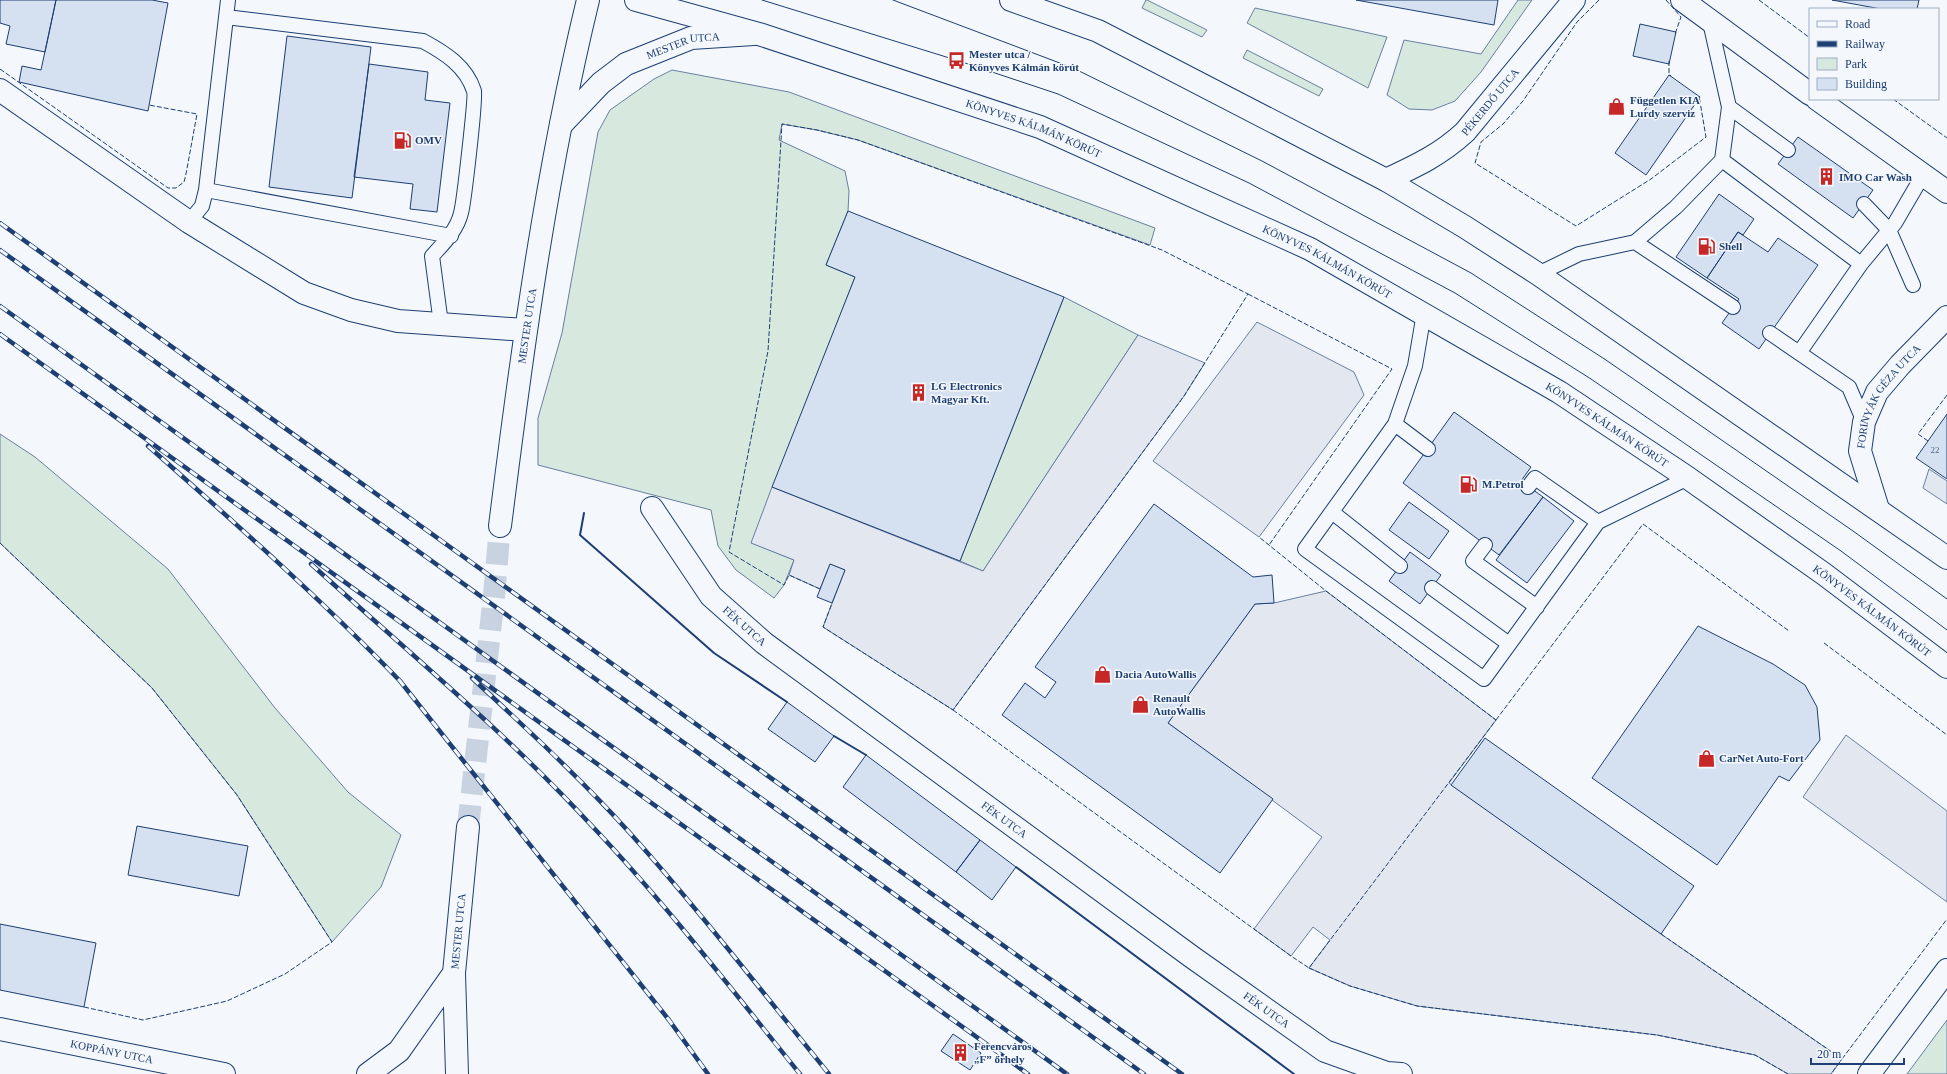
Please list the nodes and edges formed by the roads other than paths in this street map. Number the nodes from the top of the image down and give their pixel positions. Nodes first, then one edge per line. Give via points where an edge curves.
1 (228, 0) edge
2 (588, 0) edge
3 (636, 0) edge
4 (1011, 0) edge
5 (1574, 0) edge
6 (1682, 0) edge
7 (226, 17) junction
8 (1710, 22) junction
9 (759, 34) junction
10 (0, 90) edge
11 (1809, 93) edge
12 (1818, 100) edge
13 (1729, 107) junction
14 (562, 125) junction
15 (1788, 150) dead end
16 (1722, 160) junction
17 (1923, 175) junction
18 (1386, 180) junction
19 (206, 190) junction
20 (1947, 192) edge
21 (1864, 204) dead end
22 (189, 222) junction
23 (1889, 230) junction
24 (451, 236) junction
25 (1636, 242) junction
26 (1861, 264) junction
27 (1538, 274) junction
28 (1913, 285) dead end
29 (1733, 307) dead end
30 (1424, 313) junction
31 (1947, 317) edge
32 (441, 324) junction
33 (525, 330) junction
34 (1770, 333) dead end
35 (1799, 353) junction
36 (1864, 422) junction
37 (1395, 424) junction
38 (1428, 448) dead end
39 (1688, 478) junction
40 (1528, 487) dead end
41 (652, 508) dead end
42 (1878, 509) junction
43 (1332, 512) junction
44 (1598, 522) junction
45 (500, 526) tunnel mouth
46 (1486, 545) dead end
47 (1947, 558) edge
48 (1400, 566) dead end
49 (1432, 588) dead end
50 (1536, 607) junction
51 (1509, 644) junction
52 (1947, 667) edge
53 (468, 827) tunnel mouth
54 (1947, 970) edge
55 (454, 974) junction
56 (0, 1029) edge
57 (224, 1074) edge
58 (368, 1074) edge
59 (457, 1074) edge
60 (1401, 1074) edge
61 (1869, 1074) edge

1 - 7 lane
2 - 14 street, MESTER UTCA
3 - 9 street, KÖNYVES KÁLMÁN KÖRÚT
4 - 18 street via 1098,31
5 - 18 street, PÉKERDŐ UTCA via 1465,132 1430,160
6 - 8 street
7 - 19 lane
7 - 24 lane via 423,41 447,54 464,71 475,92 461,213
8 - 11 street
8 - 13 lane
9 - 14 street, MESTER UTCA via 691,38 626,64 601,83
9 - 30 street, KÖNYVES KÁLMÁN KÖRÚT via 1040,127 1310,249
10 - 22 street
12 - 17 street
13 - 15 lane
13 - 16 lane
14 - 33 street, MESTER UTCA
16 - 25 lane via 1676,207
16 - 26 lane
17 - 20 street
17 - 23 lane
18 - 27 street
19 - 22 lane via 202,206
19 - 24 lane
21 - 23 lane
22 - 32 street via 304,293 351,310 398,321
23 - 26 lane
23 - 28 lane
24 - 32 lane via 432,256
25 - 27 lane via 1579,254
25 - 29 lane
26 - 35 lane
27 - 42 street
30 - 37 lane via 1415,366
30 - 39 street, KÖNYVES KÁLMÁN KÖRÚT via 1559,392
31 - 36 street, FORINYÁK GÉZA UTCA via 1877,392
32 - 33 street
33 - 45 street, MESTER UTCA
34 - 35 lane
35 - 36 lane via 1849,387
36 - 42 street, FORINYÁK GÉZA UTCA via 1860,451
37 - 38 lane
37 - 43 lane
39 - 44 lane
39 - 52 street, KÖNYVES KÁLMÁN KÖRÚT via 1824,574
40 - 44 lane via 1535,478
41 - 60 street, FÉK UTCA via 711,596 764,643 1192,957 1325,1051 1387,1073
42 - 47 street
43 - 48 lane
43 - 51 lane via 1305,549 1484,679
44 - 50 lane
46 - 50 lane via 1473,561
49 - 51 lane
50 - 51 lane
53 - 55 street, MESTER UTCA
54 - 61 street
55 - 58 street, MESTER UTCA via 399,1051
55 - 59 street
56 - 57 street, KOPPÁNY UTCA

